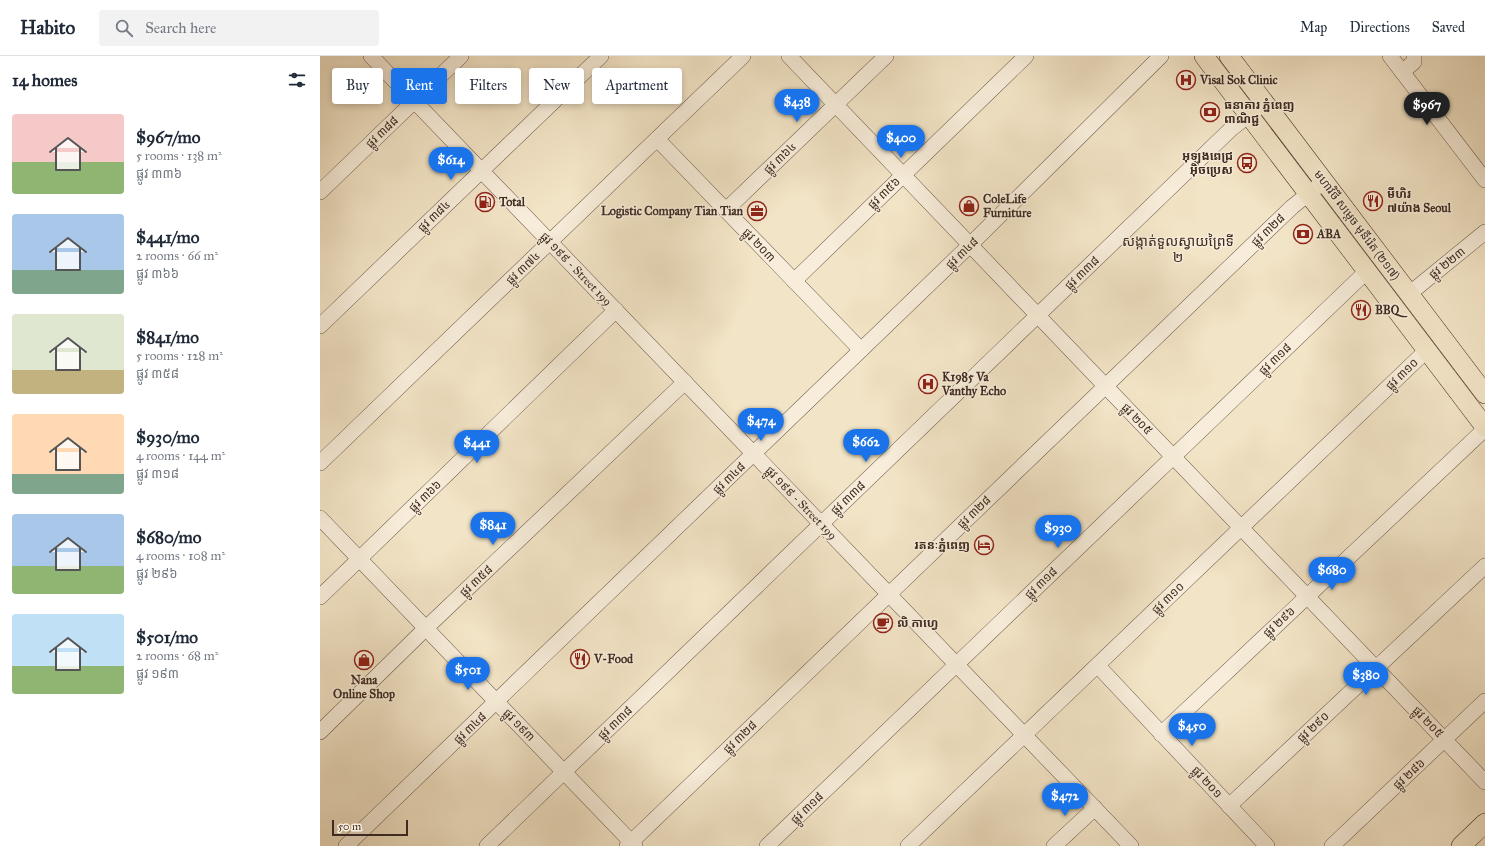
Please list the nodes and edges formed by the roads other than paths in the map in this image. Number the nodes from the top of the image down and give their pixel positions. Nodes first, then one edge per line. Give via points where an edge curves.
1 (371, 56) edge
2 (461, 56) edge
3 (601, 56) edge
4 (743, 56) edge
5 (789, 56) edge
6 (886, 56) edge
7 (1026, 56) edge
8 (1161, 56) edge
9 (1204, 56) edge
10 (1229, 56) edge
11 (1390, 56) edge
12 (1414, 56) edge
13 (447, 69) edge
14 (1402, 72) junction
15 (391, 77) edge
16 (1264, 103) junction
17 (411, 104) edge
18 (417, 104) edge
19 (835, 105) junction
20 (1249, 115) junction
21 (657, 139) junction
22 (482, 171) junction
23 (903, 175) junction
24 (1485, 180) edge
25 (1324, 182) junction
26 (320, 192) edge
27 (1309, 194) junction
28 (726, 210) junction
29 (1485, 232) edge
30 (550, 242) junction
31 (970, 245) junction
32 (1367, 271) junction
33 (794, 281) junction
34 (1409, 294) junction
35 (616, 310) junction
36 (1038, 316) junction
37 (320, 326) edge
38 (861, 350) junction
39 (1427, 350) junction
40 (685, 382) junction
41 (1105, 386) junction
42 (1485, 394) edge
43 (1485, 428) edge
44 (754, 454) junction
45 (1173, 457) junction
46 (320, 463) edge
47 (320, 518) edge
48 (822, 524) junction
49 (1241, 528) junction
50 (360, 559) junction
51 (1485, 566) edge
52 (889, 594) junction
53 (1307, 596) junction
54 (320, 597) edge
55 (426, 628) junction
56 (956, 664) junction
57 (1098, 666) junction
58 (1376, 668) junction
59 (1485, 701) edge
60 (497, 702) junction
61 (320, 732) edge
62 (1161, 734) junction
63 (1025, 735) junction
64 (1444, 740) junction
65 (564, 772) junction
66 (1485, 782) edge
67 (1229, 806) junction
68 (1095, 808) junction
69 (1485, 822) edge
70 (631, 845) edge
71 (346, 846) edge
72 (487, 846) edge
73 (767, 846) edge
74 (908, 846) edge
75 (1054, 846) edge
76 (1131, 846) edge
77 (1267, 846) edge
78 (1332, 846) edge
79 (1461, 846) edge

1 - 15 street, ផ្លូវ ១៩៩ - Street 199
2 - 13 street, ផ្លូវ ៣៨៨
3 - 22 street, ផ្លូវ ៣៨៤
4 - 21 street, ផ្លូវ ៣៧៤
5 - 19 street, ផ្លូវ ២០៥
6 - 19 street, ផ្លូវ ៣៦៤
7 - 23 street, ផ្លូវ ៣៥៦
8 - 31 street, ផ្លូវ ៣៤៨
9 - 20 main road, មហាវិថី សម្តេច មុនីរ៉េត (២១៧)
10 - 16 main road, មហាវិថី សម្តេច មុនីរ៉េត (២១៧)
11 - 14 street
12 - 14 street via 1414,62
14 - 24 street
16 - 20 street, ផ្លូវ ៣៣៨
16 - 25 main road, មហាវិថី សម្តេច មុនីរ៉េត (២១៧)
17 - 26 street, ផ្លូវ ៣៨៨
18 - 22 street, ផ្លូវ ១៩៩ - Street 199
19 - 23 street, ផ្លូវ ២០៥
19 - 28 street, ផ្លូវ ៣៦៤
20 - 27 main road, មហាវិថី សម្តេច មុនីរ៉េត (២១៧)
20 - 36 street, ផ្លូវ ៣៣៨ via 1231,129
21 - 28 street, ផ្លូវ ២០៣
21 - 30 street, ផ្លូវ ៣៧៤
22 - 30 street, ផ្លូវ ១៩៩ - Street 199
22 - 37 street, ផ្លូវ ៣៨៤
23 - 31 street, ផ្លូវ ២០៥
23 - 33 street, ផ្លូវ ៣៥៦
25 - 27 street, ផ្លូវ ៣២៨
25 - 34 main road, មហាវិថី សម្តេច មុនីរ៉េត (២១៧)
27 - 32 main road, មហាវិថី សម្តេច មុនីរ៉េត (២១៧)
27 - 41 street, ផ្លូវ ៣២៨ via 1292,207
28 - 33 street, ផ្លូវ ២០៣
29 - 34 street, ផ្លូវ ២២៣
30 - 35 street, ផ្លូវ ១៩៩ - Street 199
30 - 46 street, ផ្លូវ ៣៧៤
31 - 36 street, ផ្លូវ ២០៥
31 - 38 street, ផ្លូវ ៣៤៨
32 - 39 main road, មហាវិថី សម្តេច មុនីរ៉េត (២១៧)
32 - 45 street, ផ្លូវ ៣១៨
33 - 38 street, ផ្លូវ ២០៣
34 - 42 main road, មហាវិថី សម្តេច មុនីរ៉េត (២១៧)
35 - 40 street, ផ្លូវ ១៩៩ - Street 199
35 - 50 street, ផ្លូវ ៣៦៦
36 - 41 street, ផ្លូវ ២០៥
36 - 48 street, ផ្លូវ ៣៣៨
38 - 44 street, ផ្លូវ ៣៤៨
39 - 43 main road, មហាវិថី សម្តេច មុនីរ៉េត (២១៧)
39 - 49 street, ផ្លូវ ៣១០
40 - 44 street, ផ្លូវ ១៩៩ - Street 199
40 - 55 street, ផ្លូវ ៣៥៨
41 - 45 street, ផ្លូវ ២០៥
41 - 52 street, ផ្លូវ ៣២៨
43 - 53 street, ផ្លូវ ២៩៦
44 - 48 street, ផ្លូវ ១៩៩ - Street 199
44 - 60 street, ផ្លូវ ៣៤៨
45 - 49 street, ផ្លូវ ២០៥
45 - 56 street, ផ្លូវ ៣១៨
47 - 50 street, ផ្លូវ ១៩៣
48 - 52 street, ផ្លូវ ១៩៩ - Street 199
48 - 65 street, ផ្លូវ ៣៣៨
49 - 53 street, ផ្លូវ ២០៥
49 - 57 street, ផ្លូវ ៣១០
50 - 54 street, ផ្លូវ ៣៦៦
50 - 55 street, ផ្លូវ ១៩៣
51 - 58 street, ផ្លូវ ២៩០
52 - 56 street, ផ្លូវ ១៩៩ - Street 199
52 - 70 street, ផ្លូវ ៣២៨
53 - 58 street, ផ្លូវ ២០៥
53 - 62 street, ផ្លូវ ២៩៦
55 - 60 street, ផ្លូវ ១៩៣
55 - 61 street, ផ្លូវ ៣៥៨
56 - 63 street, ផ្លូវ ១៩៩ - Street 199
56 - 73 street, ផ្លូវ ៣១៨
57 - 62 street, ផ្លូវ ២០១
57 - 63 street, ផ្លូវ ៣១០
58 - 64 street, ផ្លូវ ២០៥
58 - 67 street, ផ្លូវ ២៩០
59 - 64 street, ផ្លូវ ២៨៦
60 - 65 street, ផ្លូវ ១៩៣
60 - 71 street, ផ្លូវ ៣៤៨
62 - 67 street, ផ្លូវ ២០១
63 - 68 street, ផ្លូវ ១៩៩ - Street 199
63 - 74 street, ផ្លូវ ៣១០
64 - 66 street, ផ្លូវ ២០៥
64 - 78 street, ផ្លូវ ២៨៦
65 - 70 street, ផ្លូវ ១៩៣
65 - 72 street, ផ្លូវ ៣៣៨
67 - 77 street, ផ្លូវ ២០១
68 - 75 street
68 - 76 street, ផ្លូវ ១៩៩ - Street 199
69 - 79 main road

